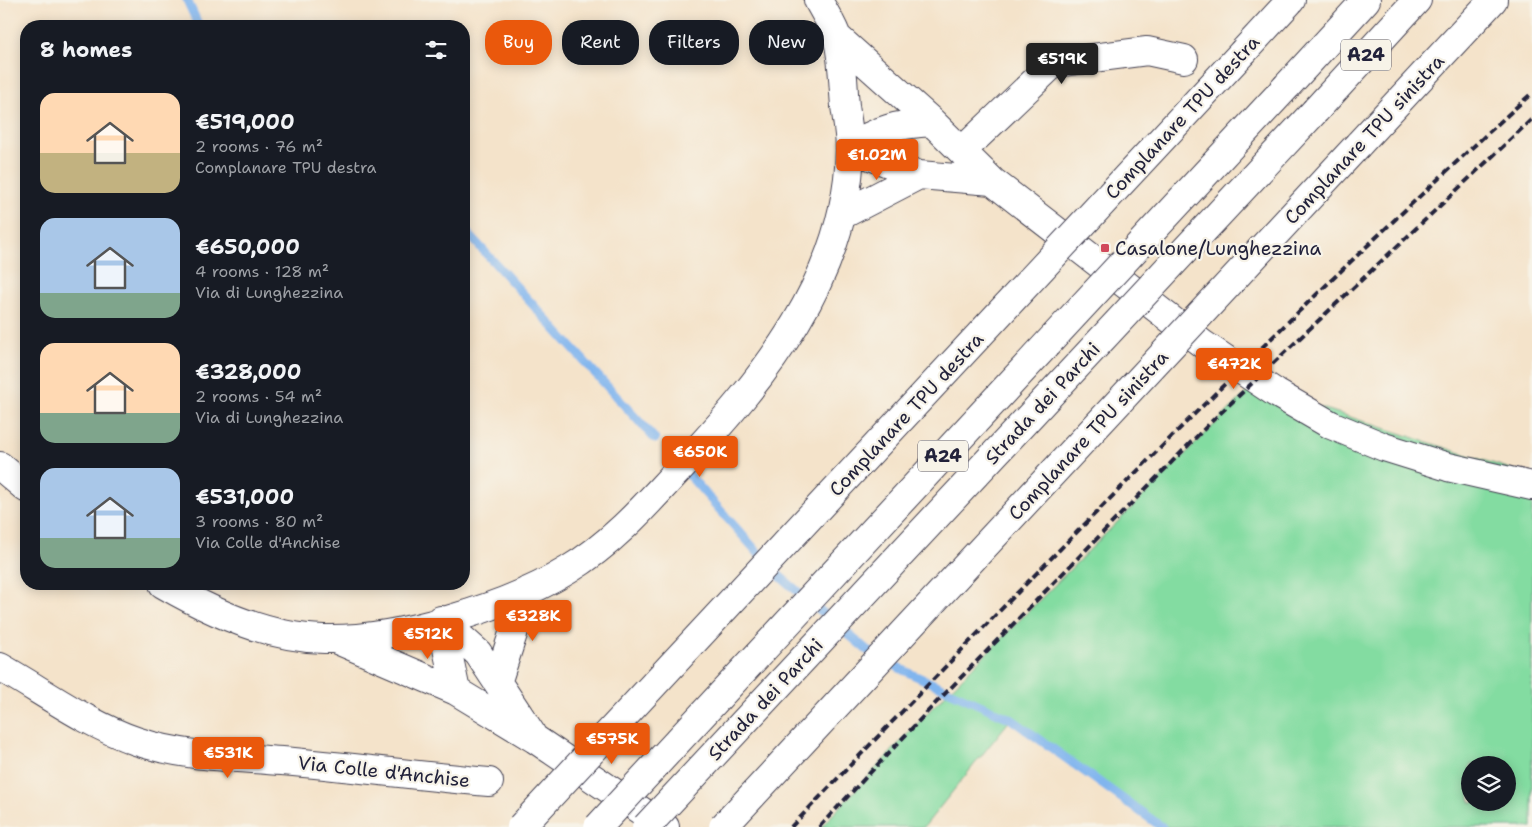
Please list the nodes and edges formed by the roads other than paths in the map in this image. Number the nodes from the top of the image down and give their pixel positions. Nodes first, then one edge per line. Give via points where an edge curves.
1 (818, 0) edge
2 (1291, 0) edge
3 (1366, 0) edge
4 (1417, 0) edge
5 (1493, 0) edge
6 (838, 38) junction
7 (1184, 59) dead end
8 (932, 122) junction
9 (850, 148) junction
10 (962, 151) junction
11 (919, 175) junction
12 (992, 182) junction
13 (842, 215) junction
14 (0, 466) edge
15 (20, 483) edge
16 (1532, 486) edge
17 (175, 590) edge
18 (527, 591) junction
19 (441, 620) junction
20 (336, 639) junction
21 (0, 667) edge
22 (498, 680) junction
23 (456, 691) junction
24 (535, 739) junction
25 (489, 782) dead end
26 (521, 827) edge
27 (598, 827) edge
28 (646, 827) edge
29 (665, 827) edge
30 (723, 827) edge

1 - 6 main road
2 - 26 main road, Complanare TPU destra, bridge
3 - 27 main road, Strada dei Parchi / A24, bridge
4 - 28 main road, Strada dei Parchi / A24, bridge
5 - 30 main road, Complanare TPU sinistra, bridge
6 - 8 main road
6 - 9 main road
7 - 10 main road via 1147,51 1054,63
8 - 9 main road via 886,128
8 - 10 main road
9 - 11 main road
9 - 13 main road
10 - 12 main road
11 - 12 main road
11 - 13 main road
12 - 16 main road via 1204,345 1314,416 1365,440 1414,457
13 - 18 main road via 826,266 804,307 767,368 742,400 626,526 576,565
14 - 15 main road
17 - 20 main road via 262,628 298,637
18 - 19 main road
18 - 22 main road
19 - 20 main road via 389,633
19 - 22 main road via 478,653
19 - 23 main road
20 - 23 main road
21 - 25 main road, Via Colle d'Anchise via 114,732 178,752
22 - 24 main road
23 - 24 main road
24 - 29 main road

